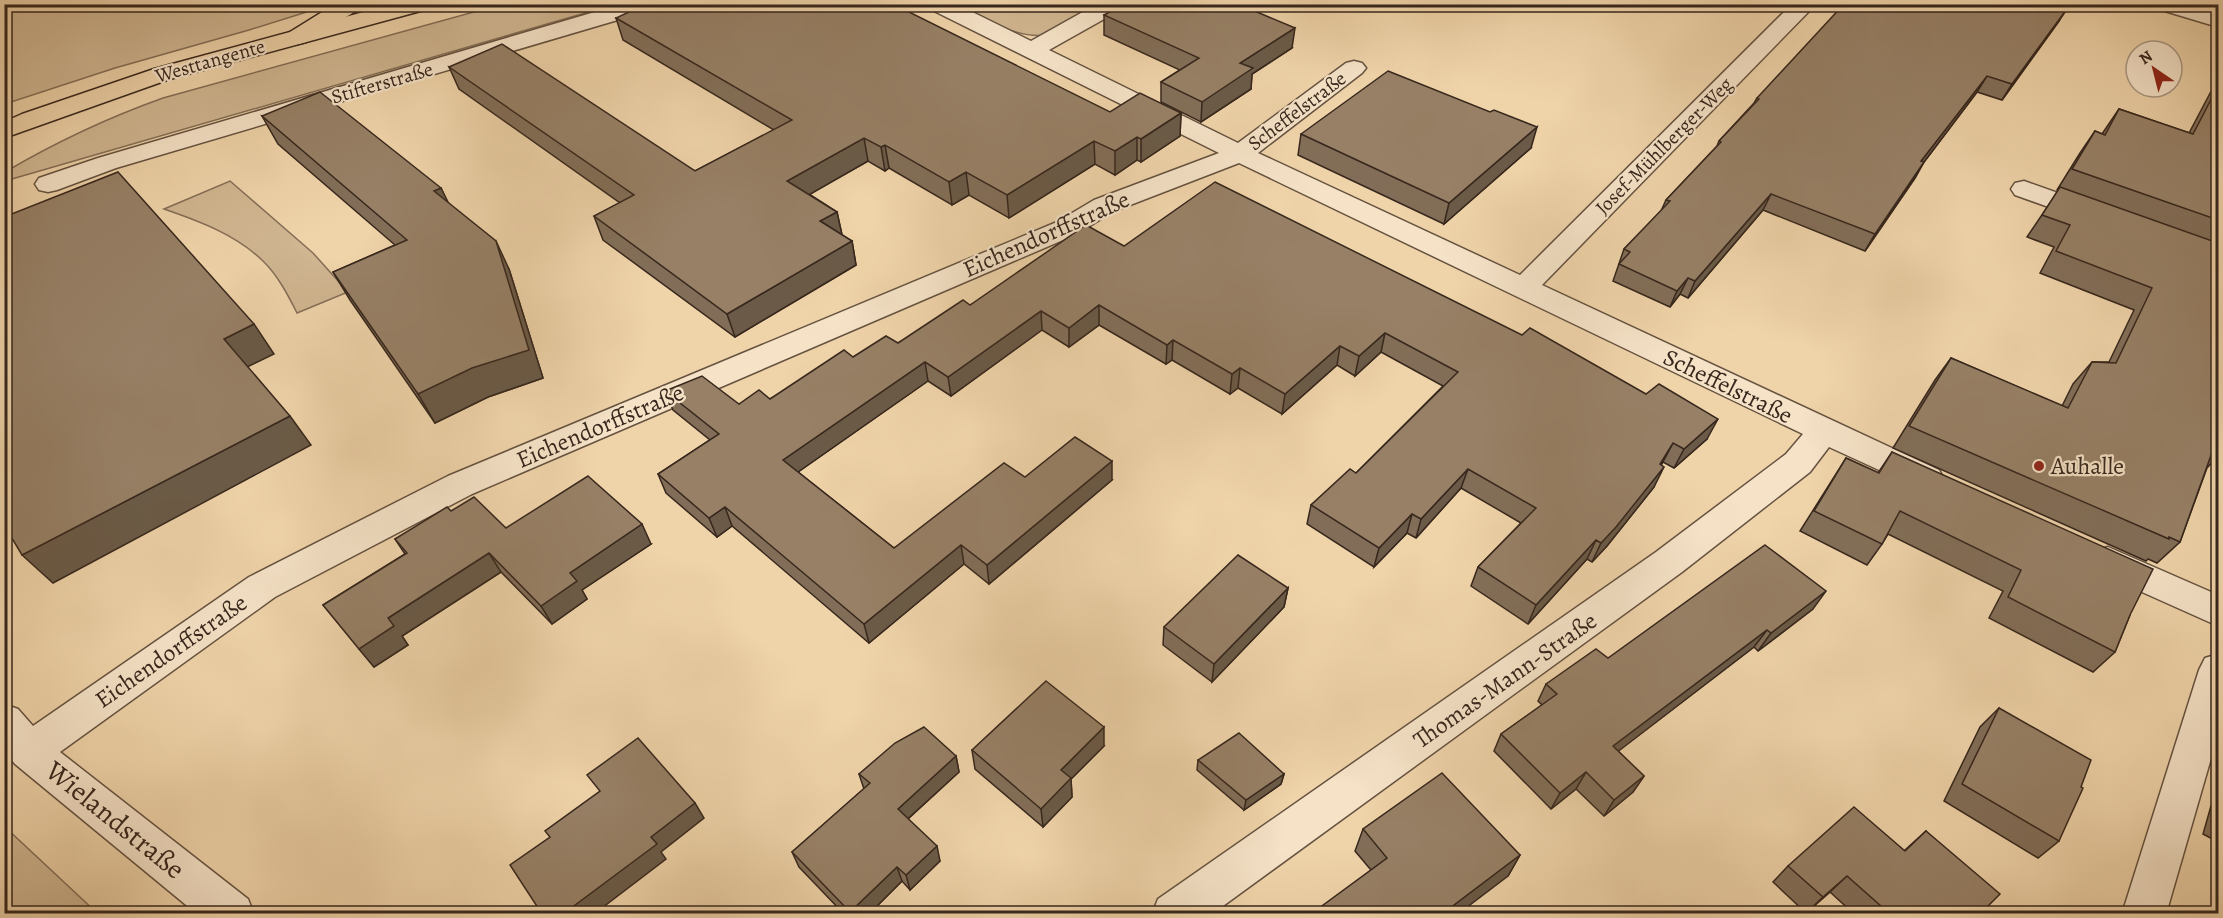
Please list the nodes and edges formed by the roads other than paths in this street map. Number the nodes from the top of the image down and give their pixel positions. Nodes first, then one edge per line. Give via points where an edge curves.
1 (351, 4) edge
2 (420, 4) edge
3 (647, 4) edge
4 (938, 4) edge
5 (1114, 4) edge
6 (1805, 4) edge
7 (2166, 4) edge
8 (2218, 20) edge
9 (298, 37) junction
10 (1033, 50) junction
11 (1354, 68) dead end
12 (4, 131) edge
13 (1240, 154) junction
14 (48, 184) dead end
15 (2024, 189) dead end
16 (2121, 225) edge
17 (1524, 287) junction
18 (1823, 432) junction
19 (1952, 490) edge
20 (2080, 548) edge
21 (2218, 611) edge
22 (2218, 670) edge
23 (17, 736) edge
24 (232, 914) edge
25 (1174, 914) edge
26 (2144, 914) edge

1 - 9 main road
2 - 9 main road, Westtangente
3 - 14 street, Stifterstraße via 107,163
4 - 10 street, Scheffelstraße
5 - 10 street
6 - 17 street, Josef-Mühlberger-Weg
7 - 8 street
9 - 12 main road, Westtangente via 162,74 31,118
10 - 13 street, Scheffelstraße
11 - 13 street, Scheffelstraße
13 - 17 street, Scheffelstraße
13 - 23 street, Eichendorffstraße via 1103,206 1067,228 460,485 262,587
15 - 16 street
17 - 18 street, Scheffelstraße
18 - 19 street, Scheffelstraße
18 - 25 street, Thomas-Mann-Straße via 1798,464 1669,562
20 - 21 street
22 - 26 street
23 - 24 street, Wielandstraße

